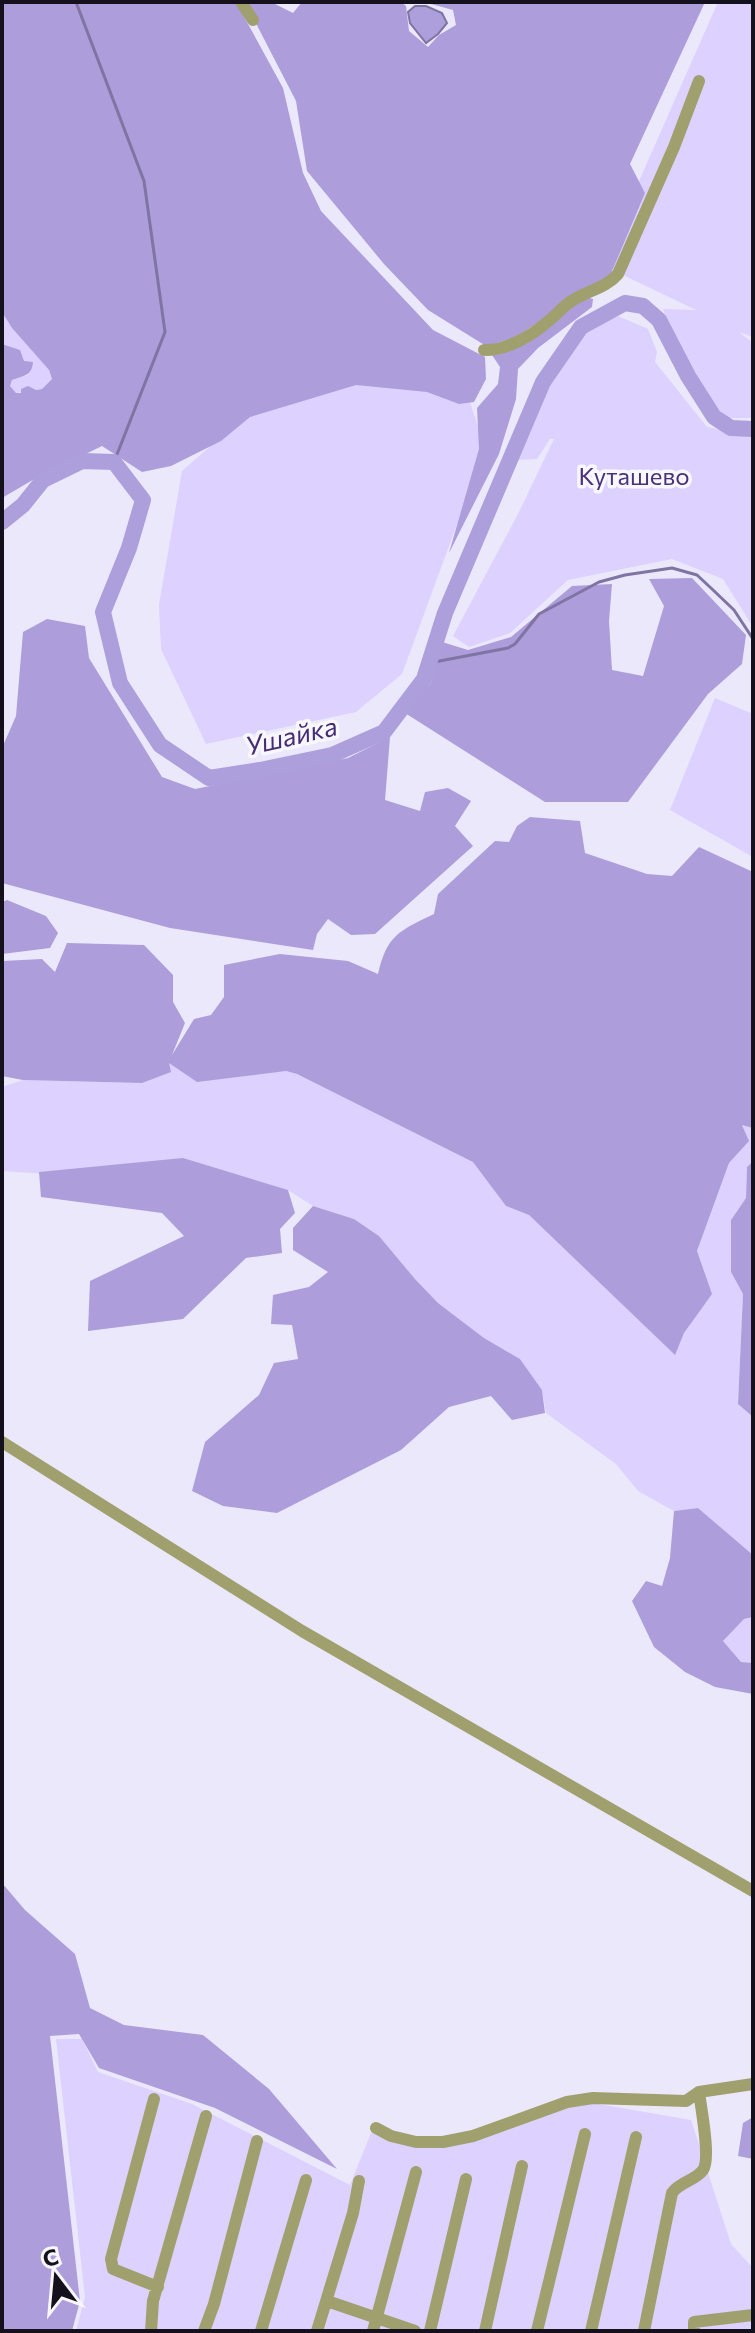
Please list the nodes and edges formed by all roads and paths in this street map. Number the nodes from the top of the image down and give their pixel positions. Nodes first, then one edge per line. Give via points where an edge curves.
1 (241, 2) edge
2 (253, 20) dead end
3 (699, 81) dead end
4 (484, 350) dead end
5 (2, 1442) edge
6 (753, 1891) edge
7 (753, 2084) edge
8 (699, 2092) junction
9 (154, 2099) dead end
10 (206, 2116) dead end
11 (376, 2128) dead end
12 (585, 2134) dead end
13 (636, 2137) dead end
14 (257, 2141) dead end
15 (522, 2166) dead end
16 (416, 2172) dead end
17 (466, 2179) dead end
18 (306, 2180) dead end
19 (359, 2181) dead end
20 (158, 2287) junction
21 (327, 2301) junction
22 (753, 2315) edge
23 (377, 2316) junction
24 (151, 2331) edge
25 (204, 2331) edge
26 (261, 2331) edge
27 (317, 2331) edge
28 (373, 2331) edge
29 (415, 2331) edge
30 (430, 2331) edge
31 (485, 2331) edge
32 (537, 2331) edge
33 (591, 2331) edge
34 (644, 2331) edge
35 (694, 2331) edge

1 - 2 street
3 - 4 street via 618,274 572,300 544,326 496,351
5 - 6 street via 302,1631
7 - 8 street
8 - 11 street via 686,2101 567,2102 443,2142 416,2142
8 - 34 street via 707,2162 672,2193
9 - 20 street via 111,2259 113,2269
10 - 20 street
12 - 32 street
13 - 33 street
14 - 25 street
15 - 31 street
16 - 23 street
17 - 30 street
18 - 26 street
19 - 21 street
20 - 24 street
21 - 23 street
21 - 27 street
22 - 35 street via 694,2322
23 - 28 street
23 - 29 street

